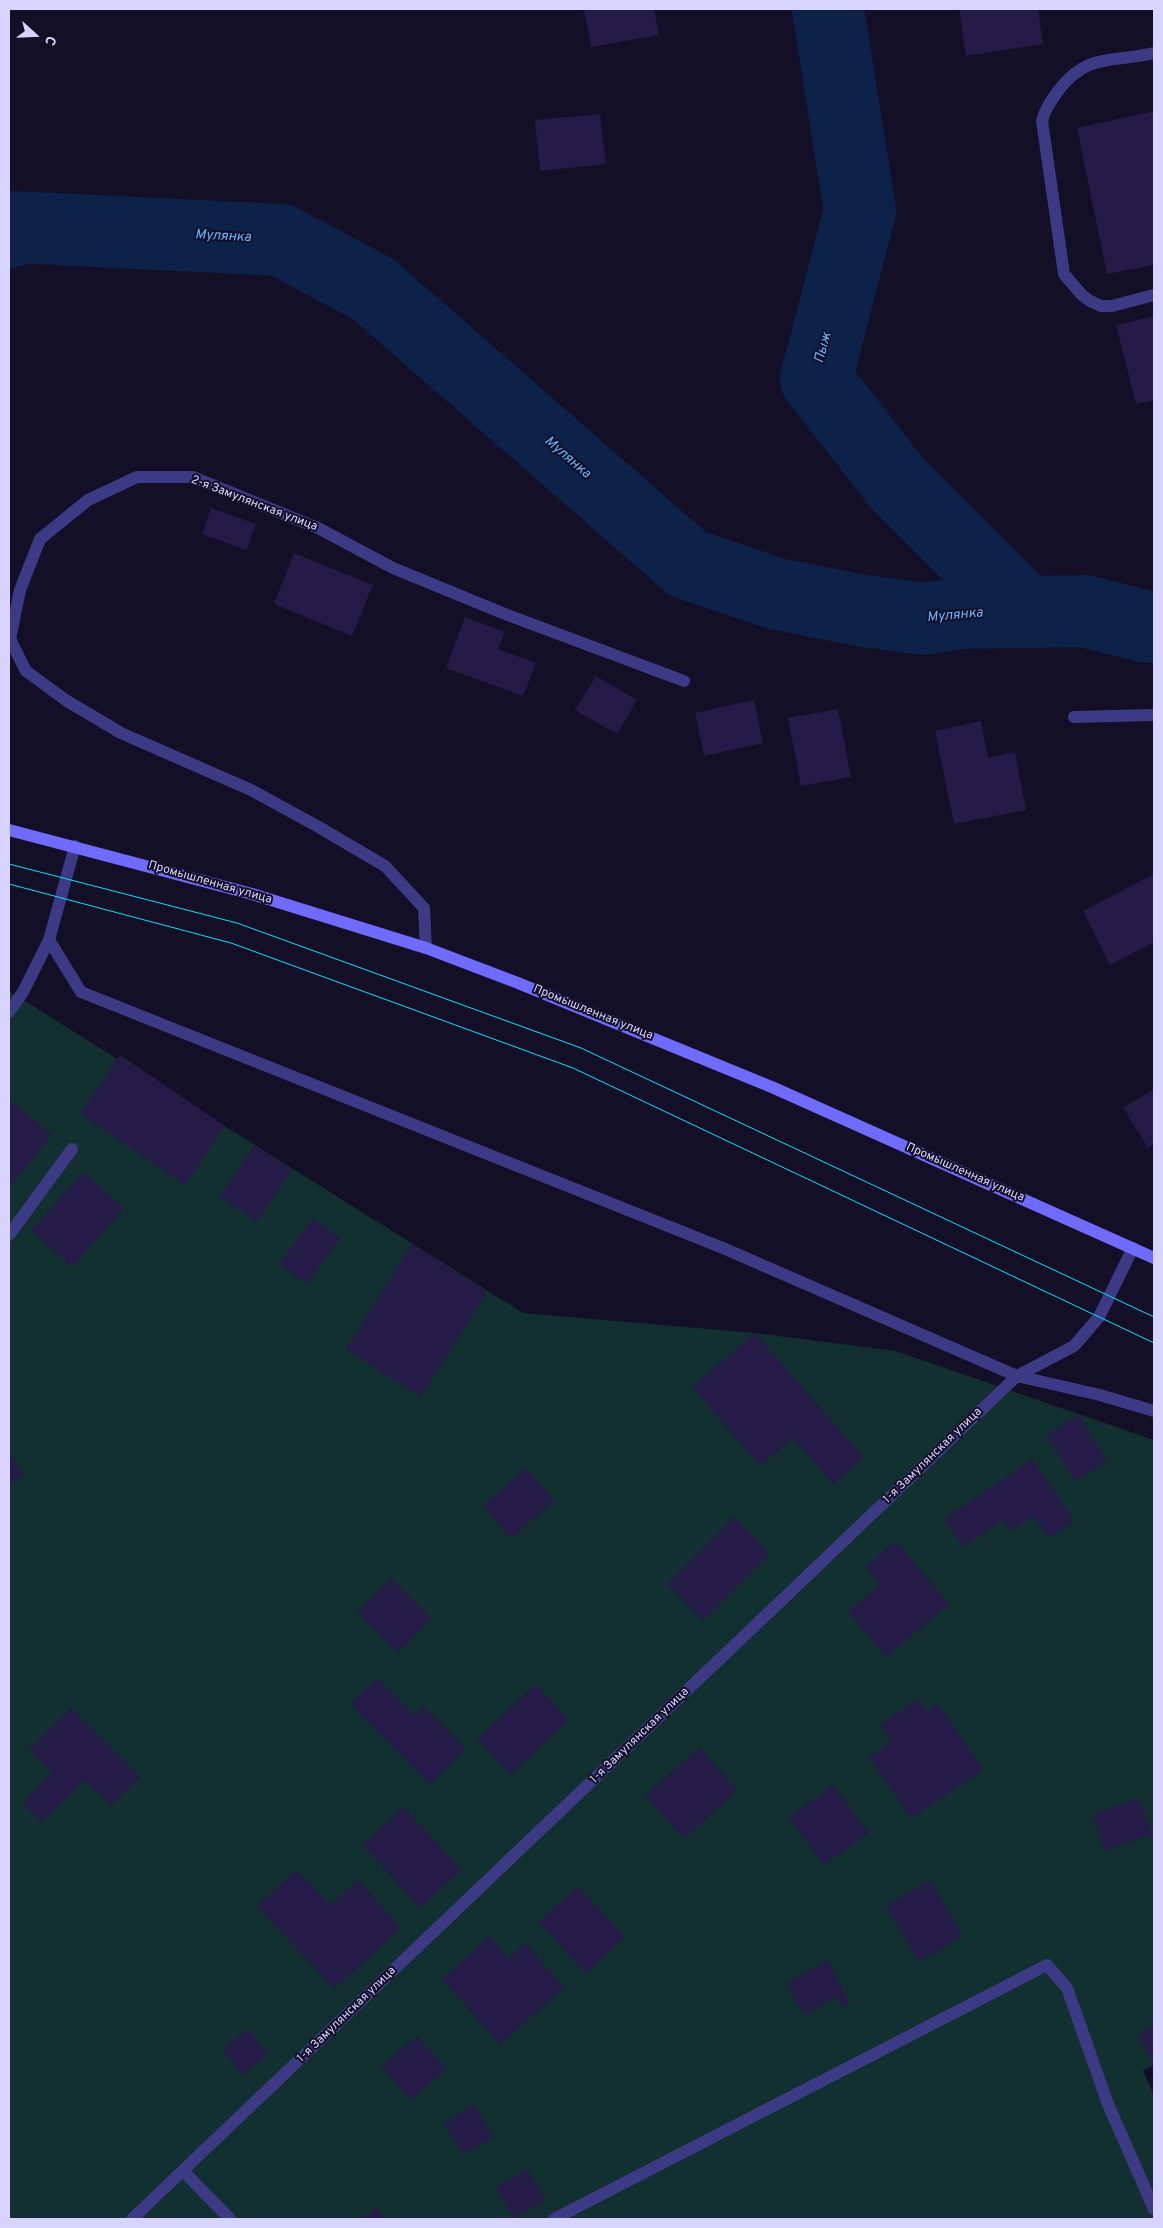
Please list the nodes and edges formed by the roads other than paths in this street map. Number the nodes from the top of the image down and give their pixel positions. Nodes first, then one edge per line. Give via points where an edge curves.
1 (1154, 52) edge
2 (1154, 295) edge
3 (684, 681) dead end
4 (1154, 715) edge
5 (1074, 717) dead end
6 (9, 830) edge
7 (75, 846) junction
8 (49, 940) junction
9 (426, 948) junction
10 (9, 1012) edge
11 (72, 1149) dead end
12 (9, 1235) edge
13 (1134, 1248) junction
14 (1154, 1258) edge
15 (1017, 1376) junction
16 (1154, 1411) edge
17 (183, 2171) junction
18 (1154, 2209) edge
19 (1154, 2216) edge
20 (132, 2219) edge
21 (230, 2219) edge
22 (554, 2219) edge
23 (1148, 2219) edge

1 - 2 street via 1080,68 1055,95 1042,121 1064,274 1080,294 1101,306
3 - 9 street, 2-я Замулянская улица via 393,568 318,528 193,477 137,477 88,500 40,539 20,590 10,639 26,671 67,701 121,733 251,790 385,866 424,908
4 - 5 street
6 - 7 main road, Промышленная улица
7 - 8 street
7 - 9 main road, Промышленная улица via 252,894
8 - 10 street via 23,992
8 - 15 street via 81,992 722,1248
9 - 13 main road, Промышленная улица via 765,1084
11 - 12 street
13 - 14 main road, Промышленная улица
13 - 15 street, 1-я Замулянская улица via 1099,1316 1074,1346
15 - 16 street
15 - 17 street, 1-я Замулянская улица
17 - 20 street, 1-я Замулянская улица
17 - 21 street
18 - 22 street via 1108,2104 1067,1988 1047,1965
19 - 23 street

